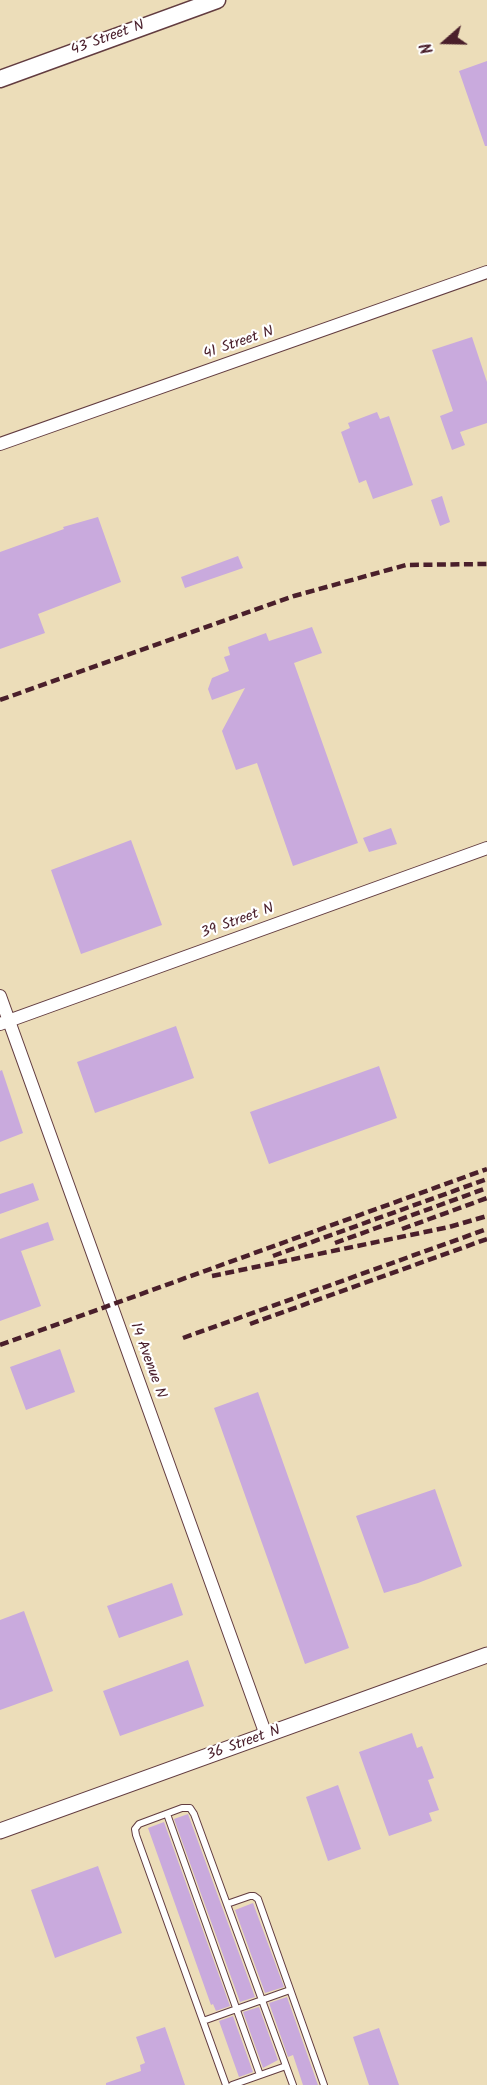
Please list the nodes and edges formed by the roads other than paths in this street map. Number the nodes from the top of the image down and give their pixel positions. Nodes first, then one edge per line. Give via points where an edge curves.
1 (217, 0) edge
2 (0, 79) edge
3 (487, 272) edge
4 (0, 444) edge
5 (487, 848) edge
6 (0, 996) edge
7 (4, 1023) edge
8 (487, 1655) edge
9 (266, 1736) junction
10 (167, 1814) junction
11 (0, 1831) edge
12 (227, 1904) junction
13 (290, 1990) junction
14 (262, 2000) junction
15 (237, 2009) junction
16 (203, 2021) junction
17 (286, 2066) junction
18 (260, 2075) junction
19 (226, 2085) edge
20 (232, 2085) edge
21 (293, 2085) edge
22 (324, 2085) edge

1 - 2 main road, 43 Street N
3 - 4 street, 41 Street N
5 - 7 street, 39 Street N
6 - 7 street, 14 Avenue N
7 - 9 street, 14 Avenue N
8 - 9 street, 36 Street N
9 - 11 street, 36 Street N
10 - 12 lane via 190,1808 194,1814
10 - 15 lane
10 - 16 lane via 139,1824 136,1835
12 - 13 lane via 250,1896 258,1899
12 - 14 lane
13 - 14 lane
13 - 22 lane
14 - 15 lane
14 - 17 lane
15 - 16 lane
15 - 18 lane
16 - 19 lane
17 - 18 lane
17 - 21 lane
18 - 20 lane

